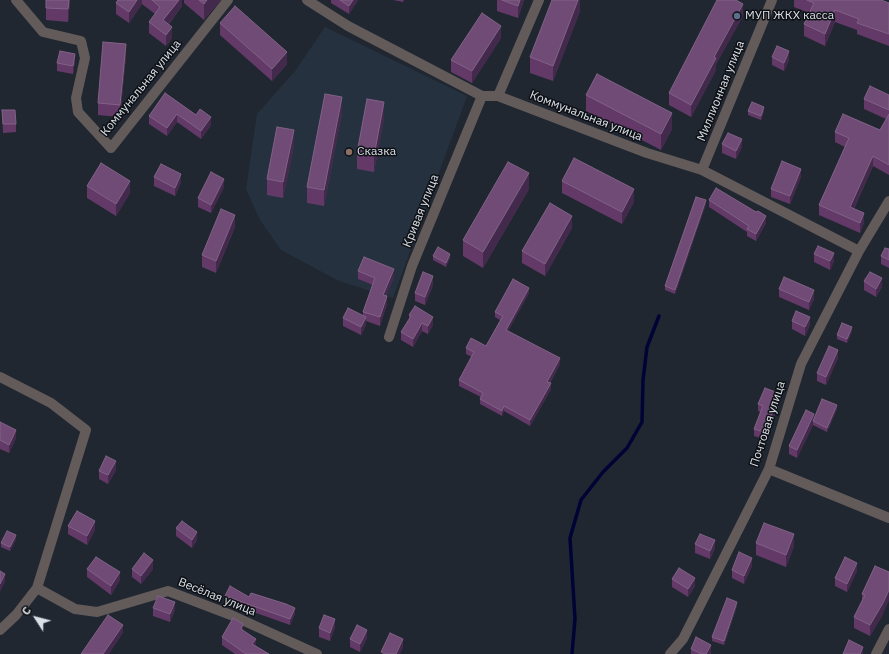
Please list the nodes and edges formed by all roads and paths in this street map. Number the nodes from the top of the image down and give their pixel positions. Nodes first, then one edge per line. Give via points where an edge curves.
1 (16, 0) edge
2 (228, 0) edge
3 (307, 0) edge
4 (539, 0) edge
5 (772, 0) edge
6 (482, 96) junction
7 (498, 96) junction
8 (702, 170) junction
9 (889, 201) edge
10 (859, 252) junction
11 (389, 338) dead end
12 (0, 377) edge
13 (769, 469) junction
14 (889, 518) edge
15 (37, 588) junction
16 (889, 629) edge
17 (0, 630) edge
18 (317, 654) edge
19 (670, 654) edge
20 (876, 654) edge

1 - 2 street, Коммунальная улица via 43,32 82,40 85,58 76,98 78,112 111,148
3 - 6 street, Коммунальная улица via 348,26
4 - 7 street
5 - 8 street, Миллионная улица
6 - 7 street, Коммунальная улица
6 - 11 street, Кривая улица via 412,266
7 - 8 street, Коммунальная улица via 647,153
8 - 10 street, Коммунальная улица
9 - 10 street, Почтовая улица
10 - 13 street, Почтовая улица via 801,364
12 - 15 street via 51,403 86,430
13 - 14 street
13 - 19 street, Почтовая улица via 683,639
15 - 17 street via 16,615
15 - 18 street, Весёлая улица via 75,609 97,612 168,591 231,615
16 - 20 street

